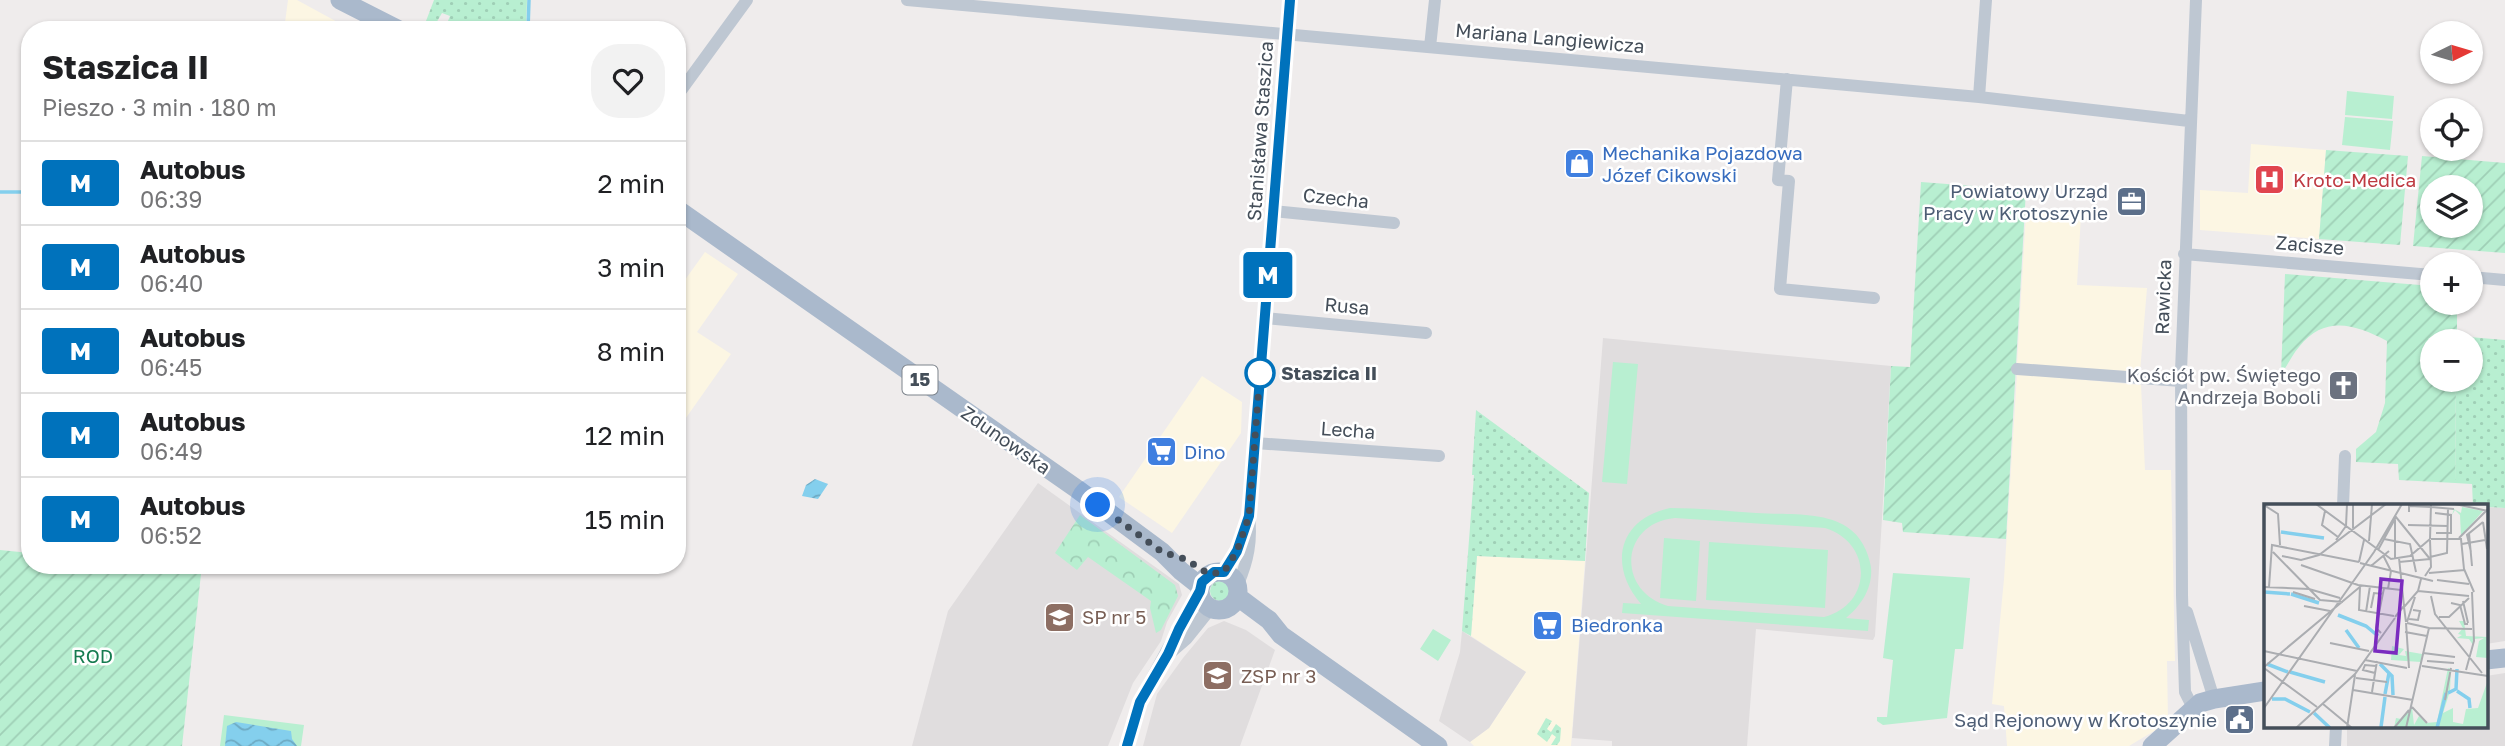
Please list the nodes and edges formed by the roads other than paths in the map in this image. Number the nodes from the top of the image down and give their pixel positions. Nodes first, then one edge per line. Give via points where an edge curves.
1 (340, 0) edge
2 (747, 0) edge
3 (907, 0) edge
4 (1290, 0) edge
5 (1435, 0) edge
6 (1986, 0) edge
7 (2196, 0) edge
8 (381, 21) edge
9 (1287, 33) junction
10 (1430, 47) junction
11 (1787, 79) junction
12 (686, 84) edge
13 (1979, 97) junction
14 (2189, 121) junction
15 (1273, 211) junction
16 (686, 215) edge
17 (1394, 223) dead end
18 (2184, 254) junction
19 (2420, 274) edge
20 (2483, 279) edge
21 (2505, 280) edge
22 (1874, 298) dead end
23 (1264, 318) junction
24 (1426, 333) dead end
25 (2017, 369) dead end
26 (2181, 381) junction
27 (1255, 443) junction
28 (1439, 456) dead end
29 (2345, 456) dead end
30 (2343, 504) edge
31 (1249, 516) junction
32 (1219, 590) junction
33 (2182, 595) junction
34 (2264, 691) edge
35 (2214, 699) junction
36 (2193, 708) junction
37 (2336, 728) edge
38 (1127, 746) edge
39 (1438, 746) edge
40 (2152, 746) edge
41 (2335, 746) edge

1 - 8 main road
2 - 12 street
3 - 9 street, Mariana Langiewicza
4 - 9 street, Stanisława Staszica
5 - 10 street
6 - 13 street
7 - 14 street, Rawicka
9 - 10 street, Mariana Langiewicza
9 - 15 street, Stanisława Staszica
10 - 11 street, Mariana Langiewicza
11 - 13 street, Mariana Langiewicza
11 - 22 street via 1778,180 1789,181 1780,289
13 - 14 street, Mariana Langiewicza
14 - 18 street, Rawicka
15 - 17 street, Czecha
15 - 23 street, Stanisława Staszica
16 - 32 main road, Zdunowska / 15 via 1162,552 1185,559
18 - 19 street, Zacisze
18 - 26 street, Rawicka
20 - 21 street
23 - 24 street, Rusa
23 - 27 street, Stanisława Staszica
25 - 26 street
26 - 33 street, Rawicka
27 - 28 street, Lecha
27 - 31 street, Stanisława Staszica
29 - 30 street
31 - 32 street, Stanisława Staszica
31 - 32 street, Stanisława Staszica via 1249,553
32 - 38 street, Stanisława Staszica via 1179,629 1140,702
32 - 39 main road, Zdunowska / 15 via 1265,630 1281,635
33 - 35 street, Rawicka
33 - 36 street, Rawicka via 2185,692
34 - 35 main road
35 - 36 main road
36 - 40 main road
37 - 41 street

